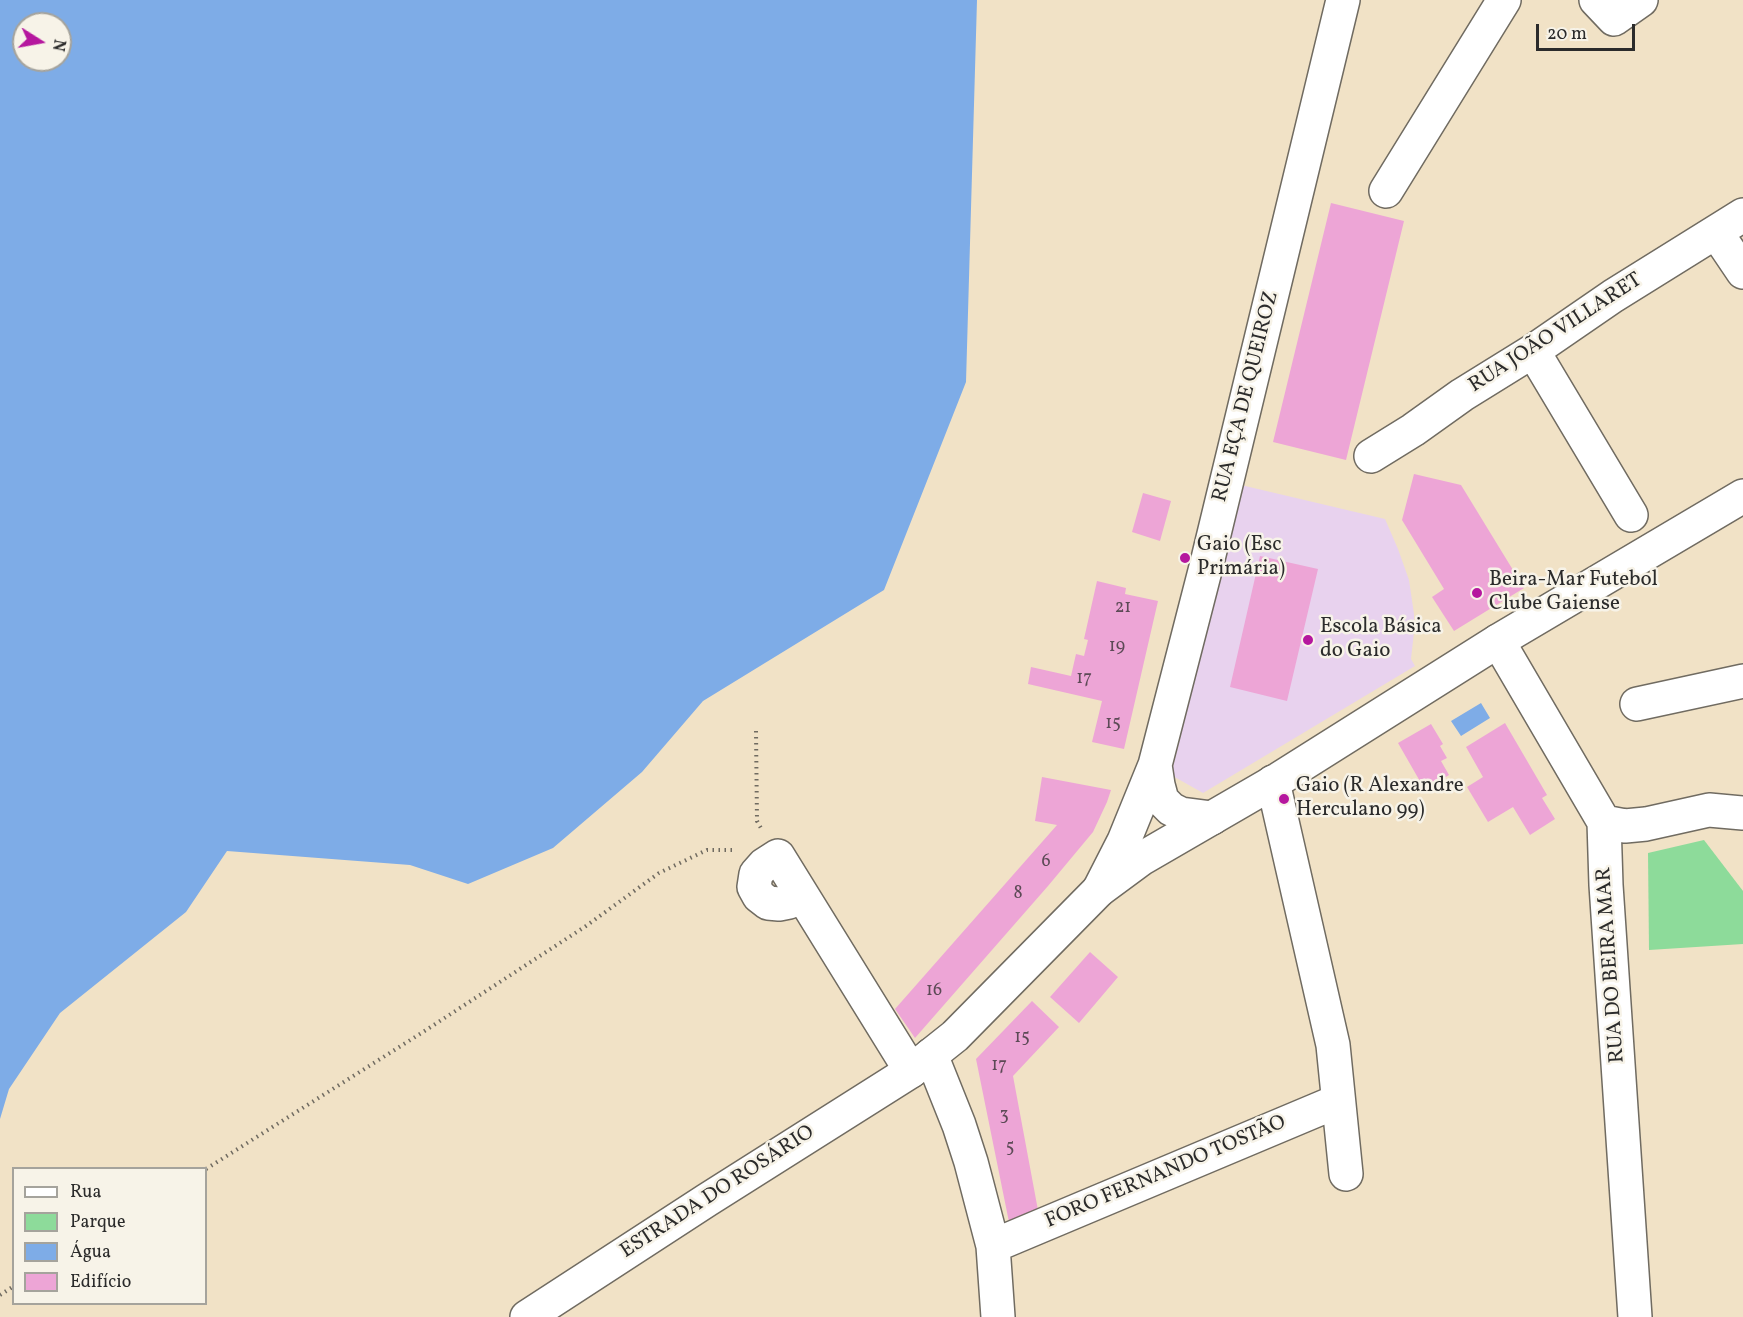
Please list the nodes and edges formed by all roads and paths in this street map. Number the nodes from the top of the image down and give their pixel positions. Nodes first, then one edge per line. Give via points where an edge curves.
1 (1343, 0) edge
2 (1504, 0) edge
3 (1596, 0) edge
4 (1641, 0) edge
5 (1386, 191) dead end
6 (1730, 224) edge
7 (1743, 272) edge
8 (1533, 351) junction
9 (1371, 456) dead end
10 (1743, 496) edge
11 (1631, 515) dead end
12 (1498, 641) junction
13 (1743, 681) edge
14 (1637, 704) dead end
15 (756, 731) dead end
16 (1155, 765) junction
17 (1273, 782) junction
18 (1743, 813) edge
19 (1212, 818) junction
20 (1604, 822) junction
21 (778, 856) junction
22 (1099, 890) junction
23 (921, 1063) junction
24 (1338, 1101) junction
25 (207, 1168) edge
26 (1346, 1174) dead end
27 (993, 1246) junction
28 (527, 1317) edge
29 (998, 1317) edge
30 (1635, 1317) edge

1 - 16 street, RUA EÇA DE QUEIROZ
2 - 5 street
3 - 4 street via 1614,19
6 - 7 street
6 - 8 street, RUA JOÃO VILLARET
8 - 9 street, RUA JOÃO VILLARET
8 - 11 street
10 - 12 street
12 - 17 street
12 - 20 street, RUA DO BEIRA MAR
13 - 14 street
15 - 21 path via 757,821
16 - 19 street via 1162,800 1171,809
16 - 22 street, RUA EÇA DE QUEIROZ
17 - 19 street
17 - 24 street via 1333,1045
18 - 20 street via 1709,810 1625,826
19 - 22 street via 1141,859
20 - 30 street, RUA DO BEIRA MAR
21 - 23 street via 801,895
21 - 25 path via 744,850 707,850 659,873 586,926
22 - 23 street, ESTRADA DO ROSÁRIO via 955,1036
23 - 27 street via 959,1125
23 - 28 street, ESTRADA DO ROSÁRIO
24 - 26 street
24 - 27 street, FORO FERNANDO TOSTÃO
27 - 29 street

